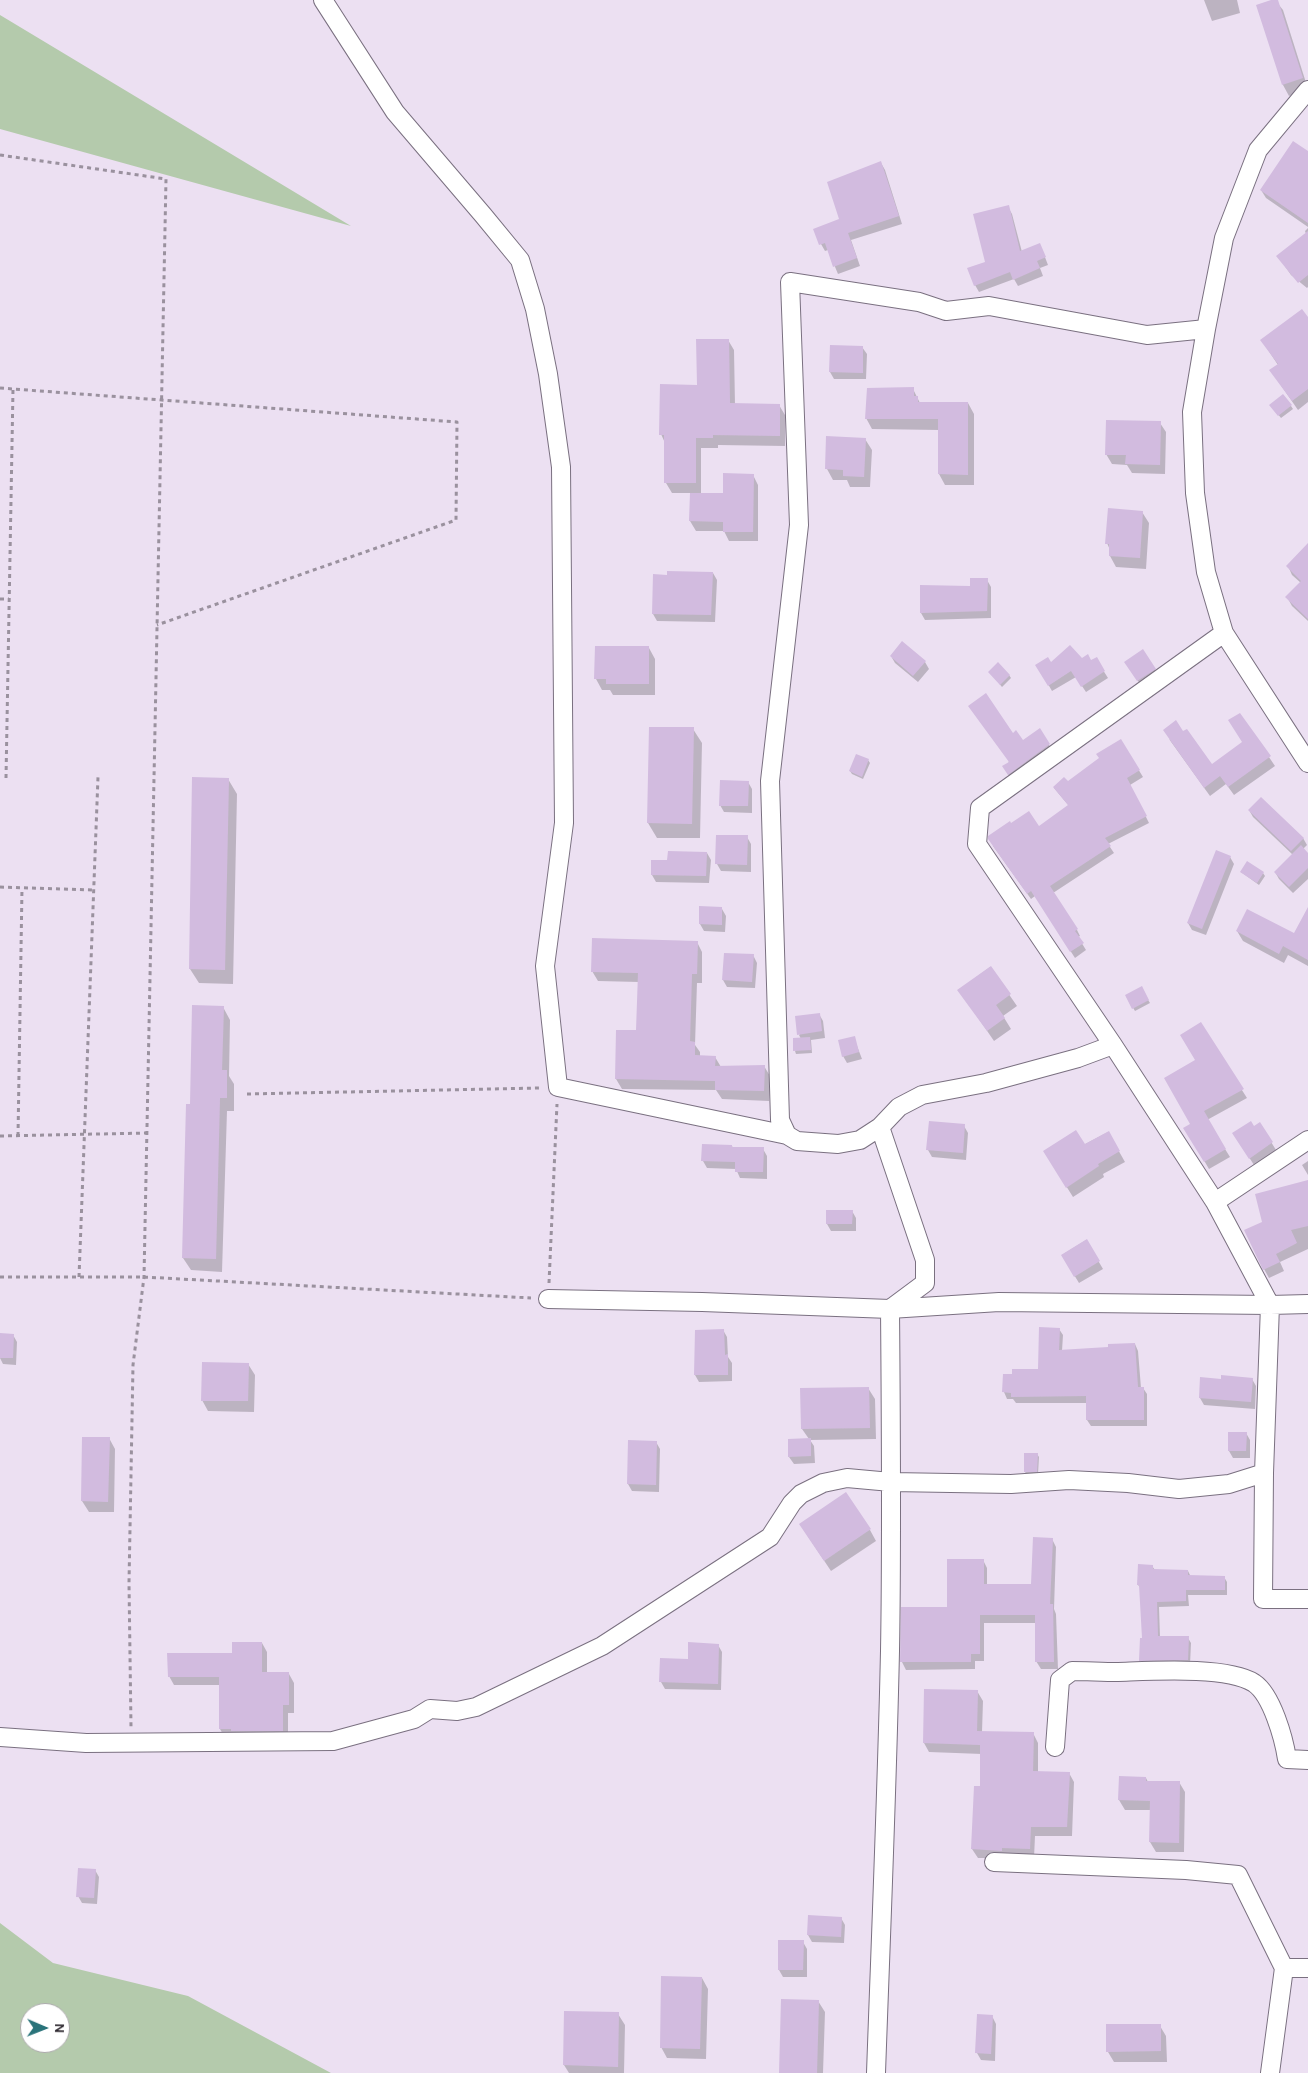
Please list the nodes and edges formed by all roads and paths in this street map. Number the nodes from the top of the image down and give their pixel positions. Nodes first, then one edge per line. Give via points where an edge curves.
1 (323, 0) edge
2 (1308, 90) edge
3 (0, 155) edge
4 (1206, 329) junction
5 (0, 388) edge
6 (13, 389) junction
7 (161, 400) junction
8 (0, 599) edge
9 (9, 600) junction
10 (157, 625) junction
11 (1224, 633) junction
12 (1308, 763) edge
13 (98, 777) dead end
14 (6, 778) dead end
15 (0, 887) edge
16 (22, 888) junction
17 (93, 890) junction
18 (1113, 1045) junction
19 (558, 1087) junction
20 (247, 1094) dead end
21 (880, 1127) junction
22 (147, 1133) junction
23 (84, 1134) junction
24 (787, 1135) junction
25 (0, 1136) edge
26 (18, 1136) junction
27 (1308, 1140) edge
28 (1215, 1202) junction
29 (0, 1277) edge
30 (79, 1277) junction
31 (144, 1277) junction
32 (548, 1299) junction
33 (1308, 1304) edge
34 (1270, 1305) junction
35 (890, 1309) junction
36 (1264, 1473) junction
37 (891, 1482) junction
38 (1308, 1599) edge
39 (0, 1737) edge
40 (131, 1741) junction
41 (1056, 1747) dead end
42 (1308, 1760) edge
43 (994, 1862) dead end
44 (1284, 1968) junction
45 (1308, 1968) edge
46 (876, 2073) edge
47 (1270, 2073) edge

1 - 19 street via 395,112 520,260 535,309 561,468 564,824 545,966
2 - 4 street via 1258,150 1224,238
3 - 7 path via 166,179
4 - 11 street via 1192,412 1194,493 1206,572
4 - 24 street via 1148,335 989,306 946,311 919,302 790,282 799,525 770,781 780,1120
5 - 6 path
6 - 7 path
6 - 9 path
7 - 10 path
7 - 10 path via 457,422 456,520
8 - 9 path
9 - 14 path
10 - 22 path
11 - 12 street
11 - 18 street via 980,808 977,844
13 - 17 path
15 - 16 path
16 - 17 path
16 - 26 path
17 - 23 path
18 - 21 street via 986,1083 922,1095 899,1107
18 - 28 street
19 - 20 path
19 - 24 street
19 - 32 path
21 - 24 street via 860,1140 838,1144 797,1141
21 - 35 street via 925,1260 924,1284
22 - 23 path
22 - 31 path
23 - 26 path
23 - 30 path
25 - 26 path
27 - 28 street
28 - 34 street
29 - 30 path
30 - 31 path
31 - 32 path
31 - 40 path via 133,1365
32 - 35 street
33 - 34 street
34 - 35 street via 999,1302
34 - 36 street
35 - 37 street
36 - 37 street via 1229,1484 1179,1489 1069,1480 1011,1484
36 - 38 street via 1263,1600
37 - 40 street via 847,1478 824,1483 801,1494 770,1538 602,1646 476,1707 456,1711 430,1709 414,1719 332,1741
37 - 46 street via 890,1652
39 - 40 street via 86,1743
41 - 42 street via 1060,1680 1072,1671 1211,1673 1242,1678 1255,1684 1274,1715 1287,1759
43 - 44 street via 1238,1875
44 - 45 street
44 - 47 street

